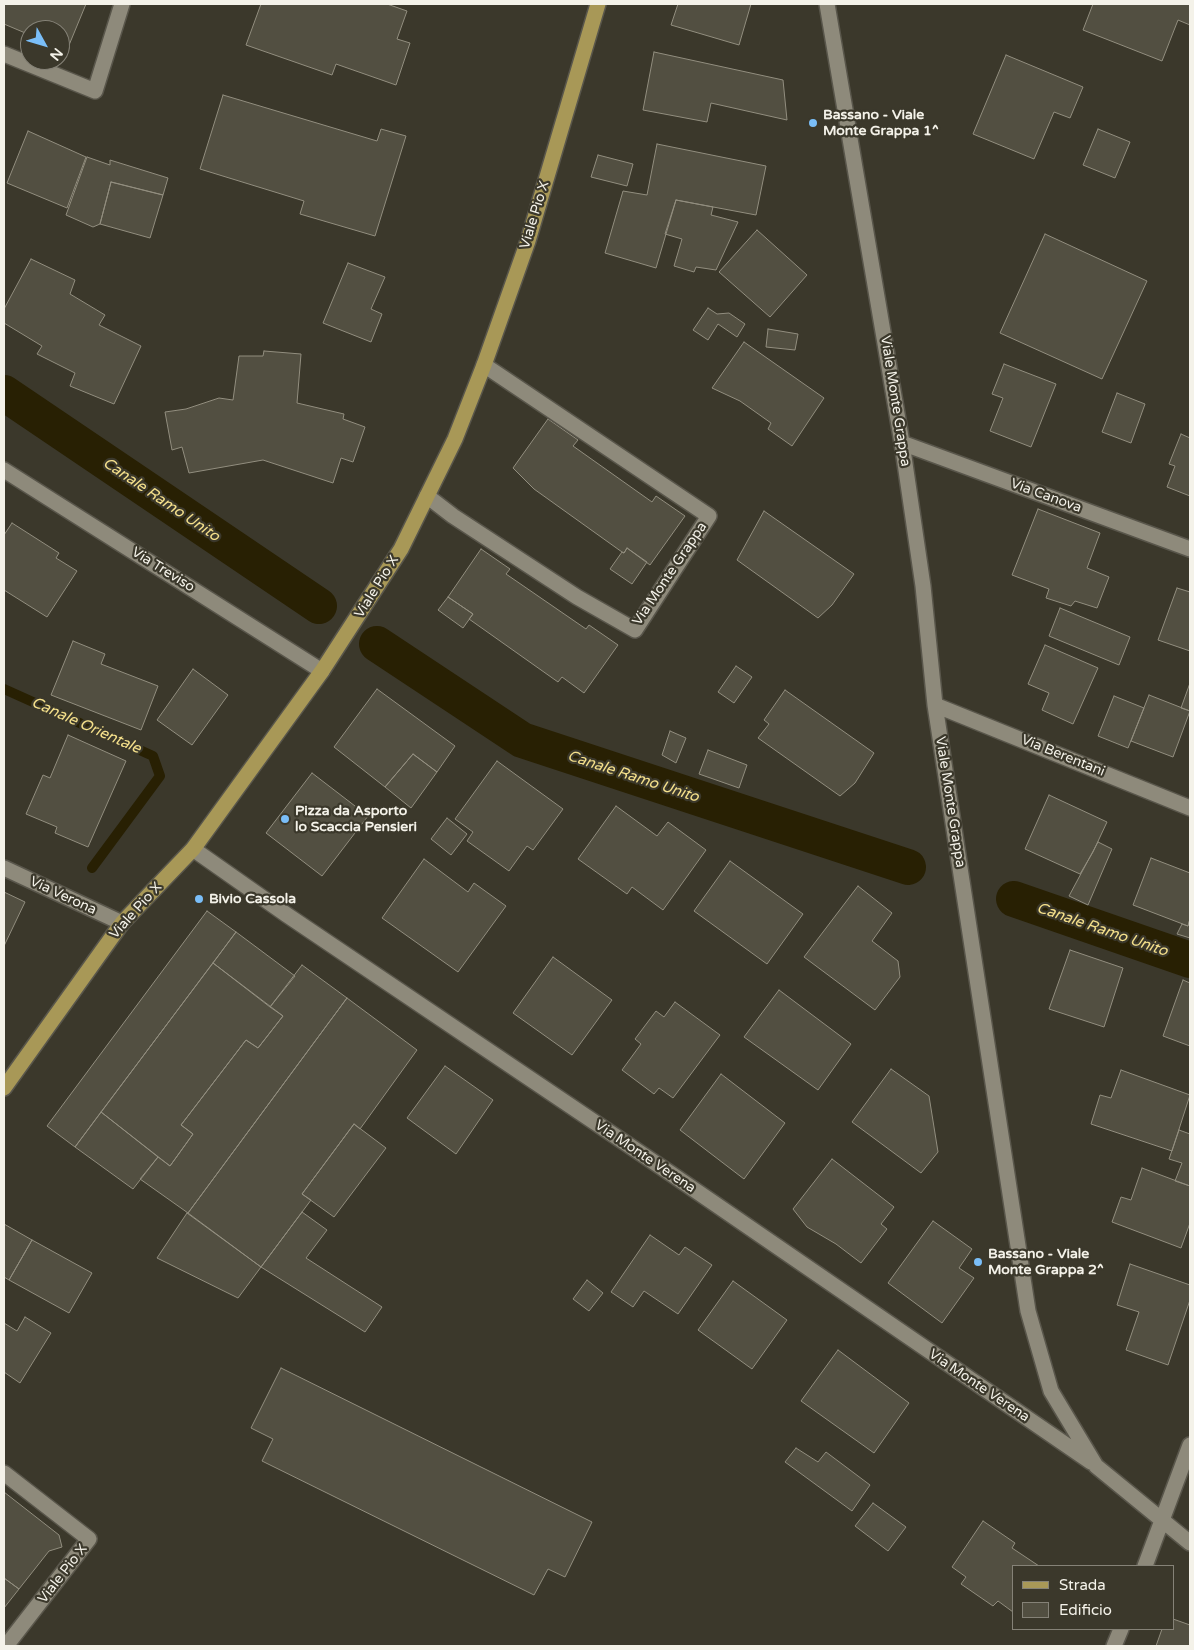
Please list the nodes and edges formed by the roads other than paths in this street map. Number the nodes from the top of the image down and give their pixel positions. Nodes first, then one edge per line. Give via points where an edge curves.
1 (122, 4) edge
2 (598, 4) edge
3 (828, 4) edge
4 (4, 54) edge
5 (484, 365) junction
6 (902, 443) junction
7 (4, 470) edge
8 (427, 496) junction
9 (1190, 549) edge
10 (322, 670) junction
11 (935, 704) junction
12 (1190, 808) edge
13 (194, 849) junction
14 (4, 868) edge
15 (122, 923) junction
16 (4, 1088) edge
17 (1190, 1445) edge
18 (1096, 1466) junction
19 (4, 1473) edge
20 (1162, 1523) junction
21 (1190, 1543) edge
22 (1145, 1565) edge
23 (1121, 1630) edge
24 (6, 1646) edge
25 (1114, 1646) edge

1 - 4 street via 94,91
2 - 5 main road, Viale Pio X via 528,241
3 - 6 street, Viale Monte Grappa
5 - 8 main road, Viale Pio X via 455,439
5 - 8 street, Via Monte Grappa via 709,516 635,630 569,592
6 - 9 street, Via Canova
6 - 11 street, Viale Monte Grappa via 923,586
7 - 10 street, Via Treviso
8 - 10 main road, Viale Pio X via 387,572
10 - 13 main road, Viale Pio X
11 - 12 street, Via Berentani
11 - 18 street, Viale Monte Grappa via 1028,1311 1051,1391
13 - 15 main road, Viale Pio X
13 - 18 street, Via Monte Verena
14 - 15 street, Via Verona
15 - 16 main road, Viale Pio X
17 - 20 street
18 - 20 street, Viale Monte Grappa
19 - 24 street, Viale Pio X via 89,1539
20 - 21 street, Viale Monte Grappa
20 - 22 street
23 - 25 street

